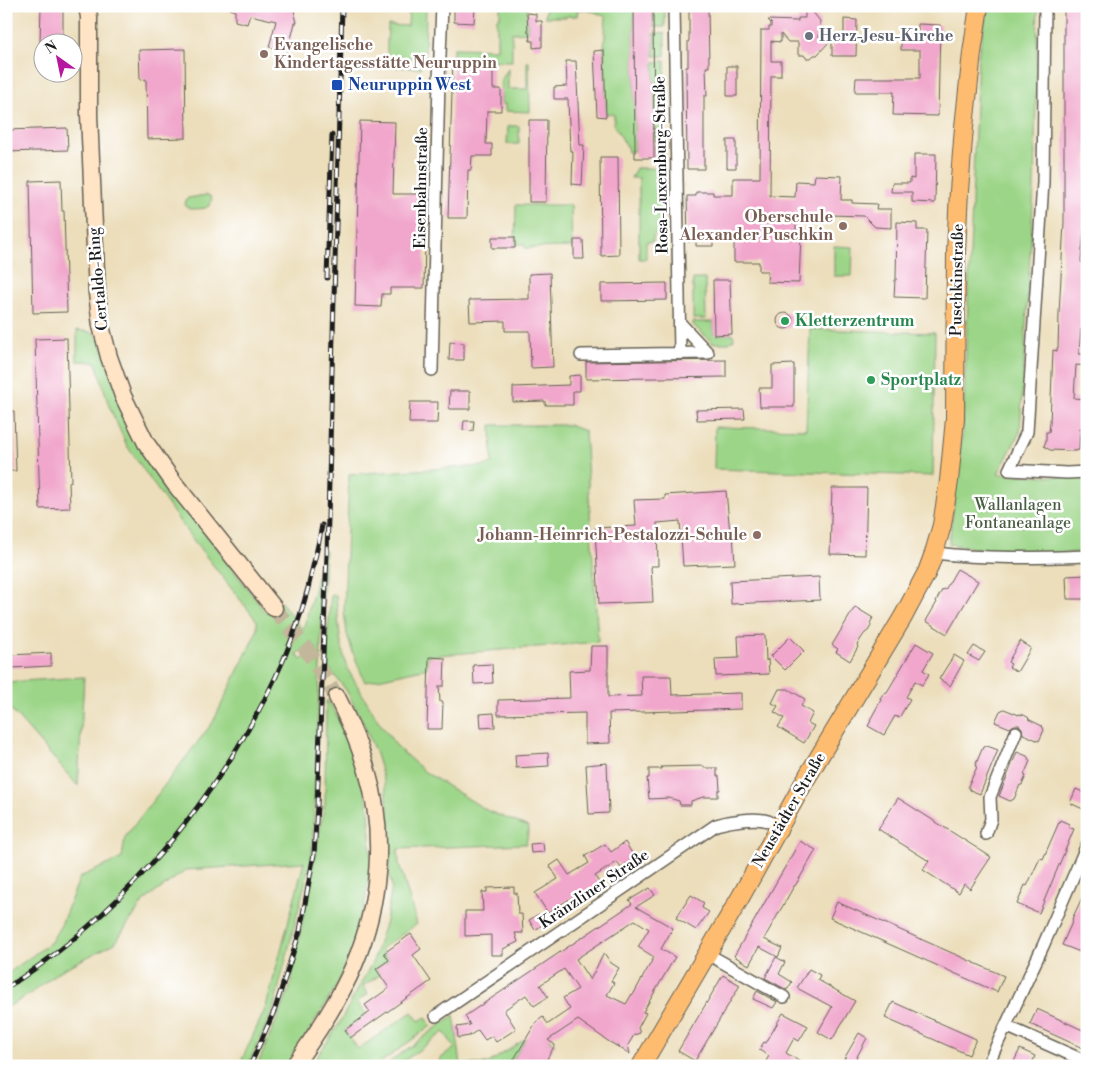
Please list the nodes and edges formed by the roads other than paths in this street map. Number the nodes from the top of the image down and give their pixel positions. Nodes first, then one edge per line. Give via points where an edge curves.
1 (442, 6) edge
2 (674, 6) edge
3 (979, 6) edge
4 (1045, 6) edge
5 (89, 10) edge
6 (680, 323) junction
7 (680, 353) junction
8 (581, 355) dead end
9 (432, 370) dead end
10 (1087, 472) edge
11 (934, 553) junction
12 (1087, 556) edge
13 (274, 608) tunnel mouth
14 (337, 697) tunnel mouth
15 (1016, 732) dead end
16 (779, 827) junction
17 (986, 834) dead end
18 (1087, 845) edge
19 (706, 953) junction
20 (784, 997) dead end
21 (436, 1016) dead end
22 (1006, 1026) junction
23 (1087, 1062) edge
24 (294, 1066) edge
25 (640, 1066) edge
26 (987, 1066) edge

1 - 9 street, Eisenbahnstraße
2 - 6 street, Rosa-Luxemburg-Straße
3 - 11 main road, Puschkinstraße via 959,191 955,419 949,481
4 - 10 street via 1043,182 1027,432 1009,470
5 - 13 main road, Certaldo-Ring via 88,115 97,293 109,357 123,396 146,443
6 - 7 street, Rosa-Luxemburg-Straße
6 - 7 street via 708,353
7 - 8 street
11 - 12 street via 969,557
11 - 16 main road, Neustädter Straße via 903,617
14 - 24 main road via 352,728 373,793 378,836 377,879 368,925 354,965 328,1014
15 - 17 street via 990,797 991,819
16 - 19 main road, Neustädter Straße
16 - 21 street, Kränzliner Straße via 756,820 716,825
18 - 22 street
19 - 20 street
19 - 25 main road, Neustädter Straße
22 - 23 street
22 - 26 street

